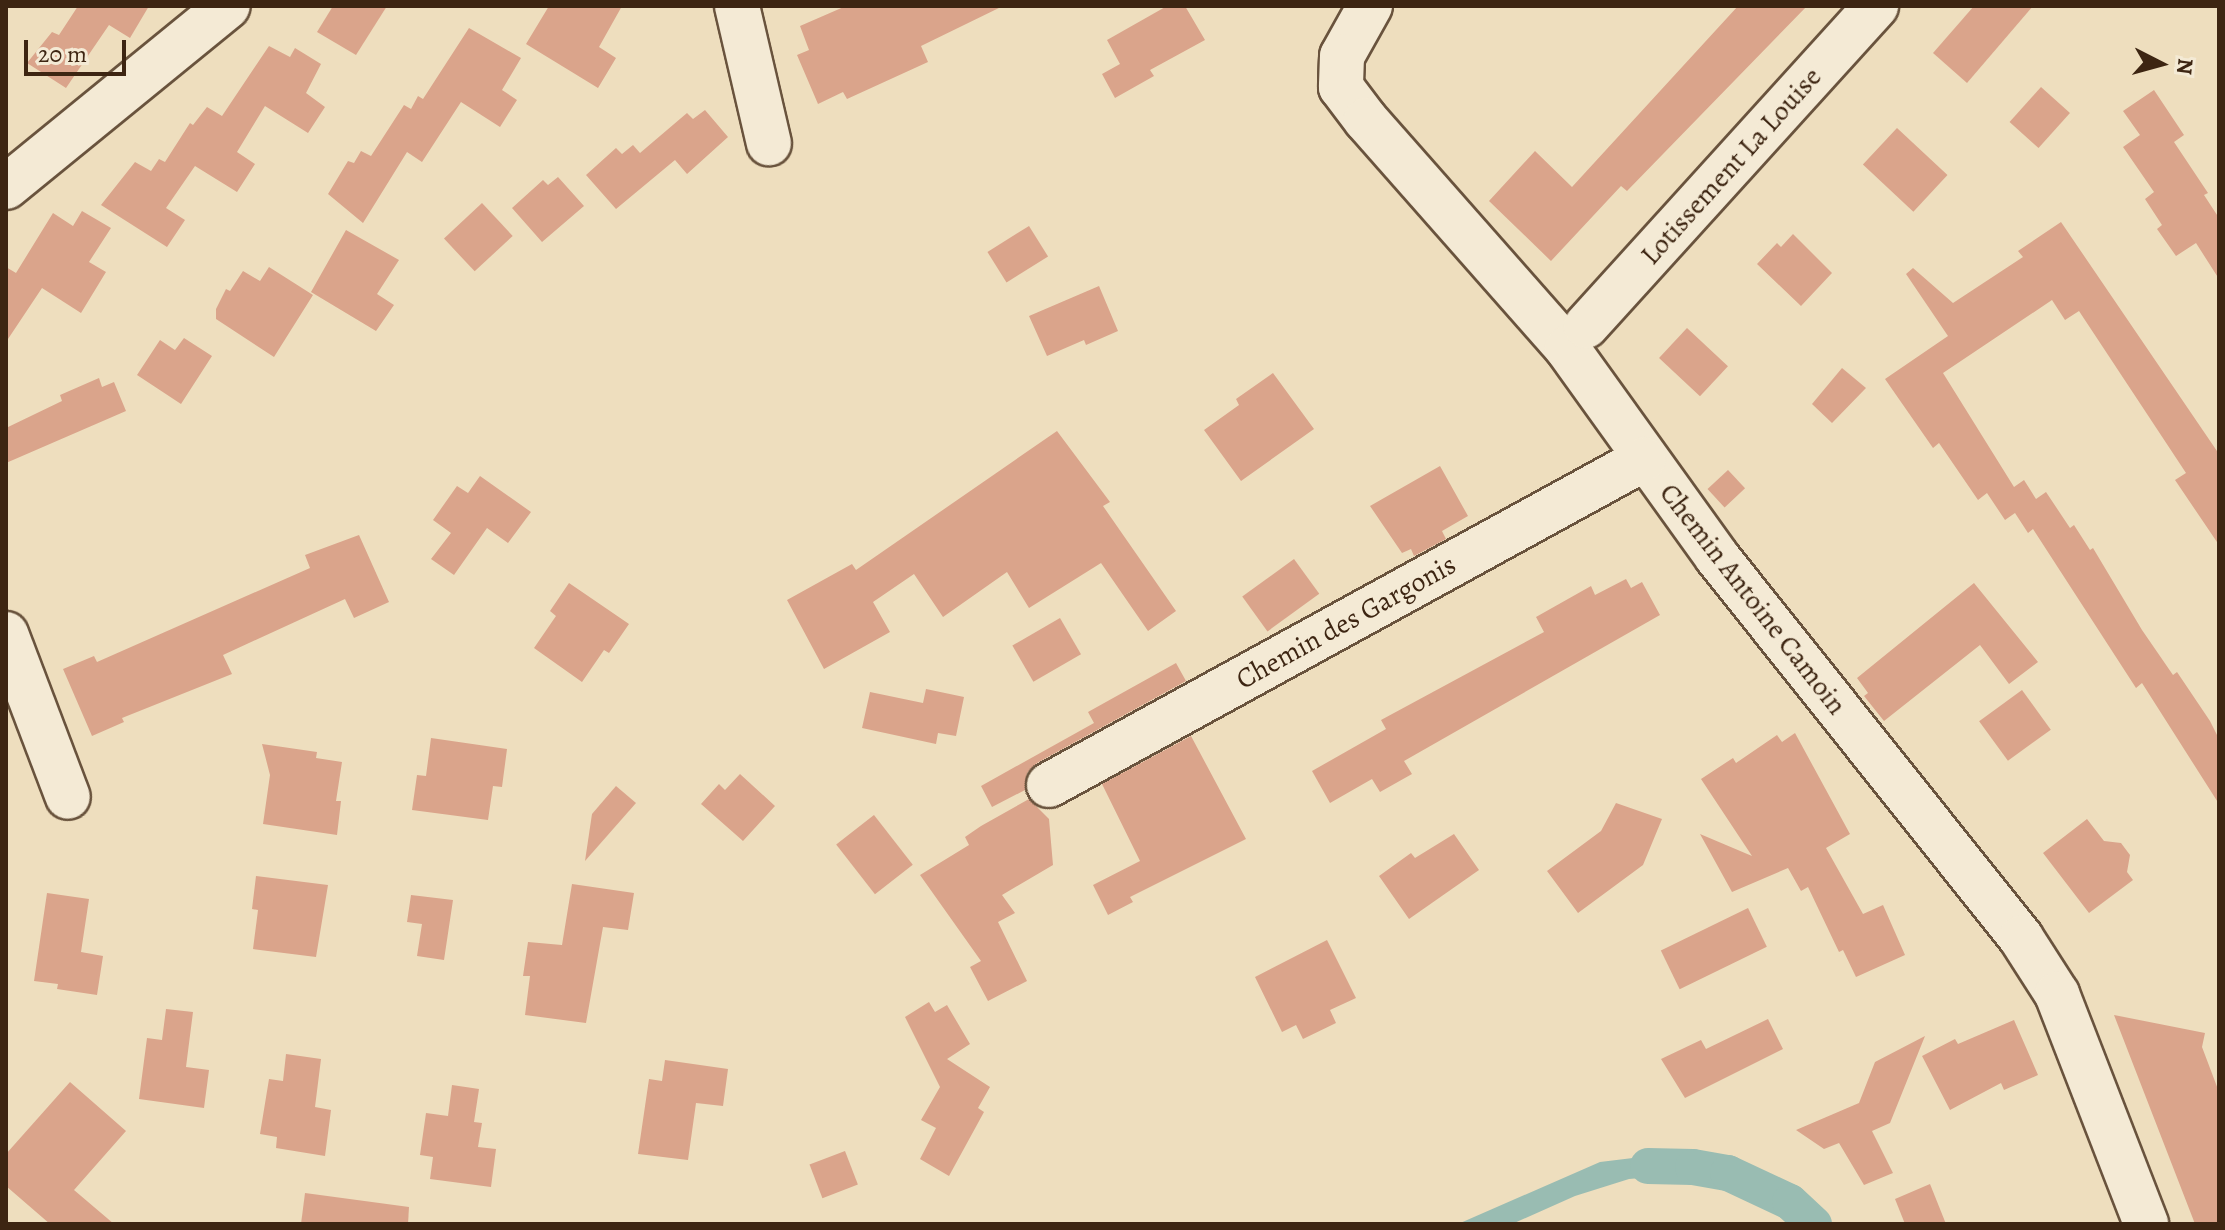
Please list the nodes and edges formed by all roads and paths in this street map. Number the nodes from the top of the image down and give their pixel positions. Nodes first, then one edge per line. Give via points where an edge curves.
1 (228, 6) edge
2 (737, 6) edge
3 (1370, 6) edge
4 (1876, 6) edge
5 (769, 143) dead end
6 (6, 187) edge
7 (1586, 326) dead end
8 (1644, 459) junction
9 (6, 634) edge
10 (1049, 785) dead end
11 (68, 797) dead end
12 (2146, 1224) edge

1 - 6 street
2 - 5 street
3 - 8 street, Chemin Antoine Camoin via 1342,56 1341,87 1567,348
4 - 7 street, Lotissement La Louise
8 - 10 street, Chemin des Gargonis
8 - 12 street, Chemin Antoine Camoin via 2041,967 2057,994
9 - 11 street

